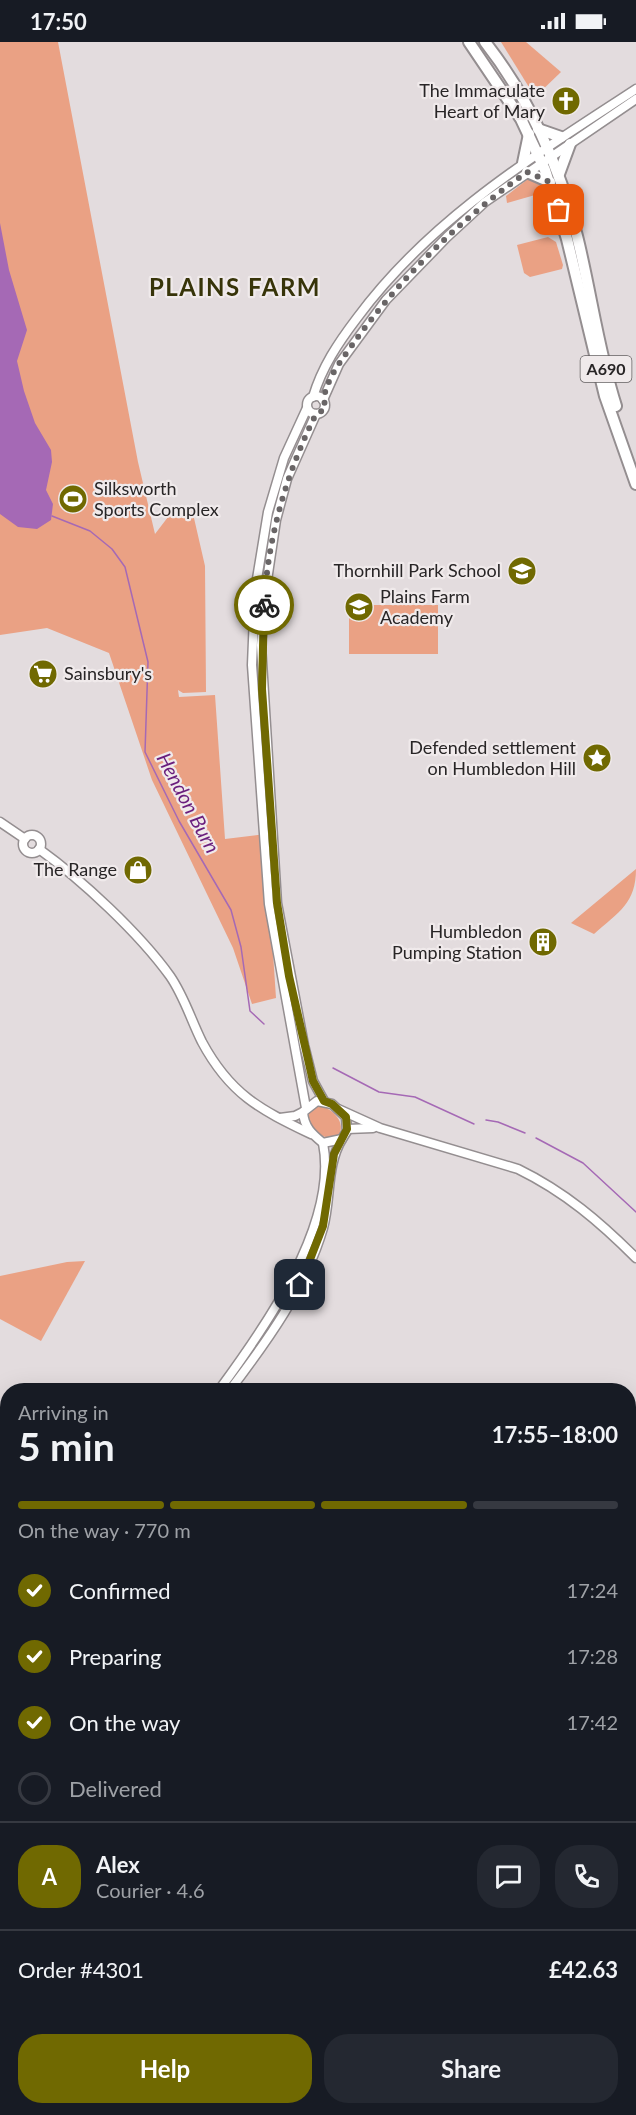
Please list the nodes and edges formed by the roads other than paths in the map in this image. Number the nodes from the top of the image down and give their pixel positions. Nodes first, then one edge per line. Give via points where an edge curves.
1 (469, 42) edge
2 (485, 42) edge
3 (636, 88) edge
4 (636, 99) edge
5 (533, 132) junction
6 (565, 140) junction
7 (544, 154) junction
8 (525, 167) junction
9 (554, 179) junction
10 (580, 273) junction
11 (313, 397) junction
12 (323, 400) junction
13 (307, 408) junction
14 (316, 414) junction
15 (636, 463) edge
16 (636, 484) edge
17 (0, 822) edge
18 (324, 1101) junction
19 (338, 1109) junction
20 (305, 1110) junction
21 (280, 1118) junction
22 (380, 1128) junction
23 (347, 1129) junction
24 (311, 1134) junction
25 (342, 1139) junction
26 (323, 1143) junction
27 (636, 1258) edge
28 (224, 1383) edge
29 (235, 1383) edge

1 - 5 highway, A690
2 - 5 highway, A690 via 516,88
3 - 6 main road
4 - 6 main road
5 - 6 highway
5 - 7 highway, A690
5 - 8 highway
6 - 7 main road
6 - 9 highway
7 - 8 main road
7 - 9 highway, A690
8 - 9 highway
8 - 11 main road via 434,232 386,282 331,354 318,377
8 - 12 main road via 393,292 339,364
9 - 10 highway, A690 via 569,204
10 - 15 highway, A690 via 612,394
10 - 16 highway, A690 via 605,396
11 - 12 main road
11 - 13 main road via 307,401
12 - 14 main road via 325,409
13 - 14 main road
13 - 20 main road via 284,458 268,512 255,591 252,665 269,904
14 - 18 main road via 287,479 276,520 261,645 277,903 304,1045 313,1081
17 - 21 main road via 25,839 23,847 27,851 39,849 71,875 139,939 171,977 221,1073 243,1097
18 - 19 main road
18 - 20 main road via 311,1103
19 - 22 main road
19 - 23 main road via 346,1117
20 - 21 main road
20 - 24 main road via 304,1121
21 - 24 main road
22 - 23 main road
22 - 27 main road via 518,1169 538,1179 581,1206
23 - 25 main road
24 - 26 main road
25 - 26 main road
25 - 29 main road via 334,1154 323,1226 309,1267 291,1303
26 - 28 main road via 326,1159 313,1229 268,1320

